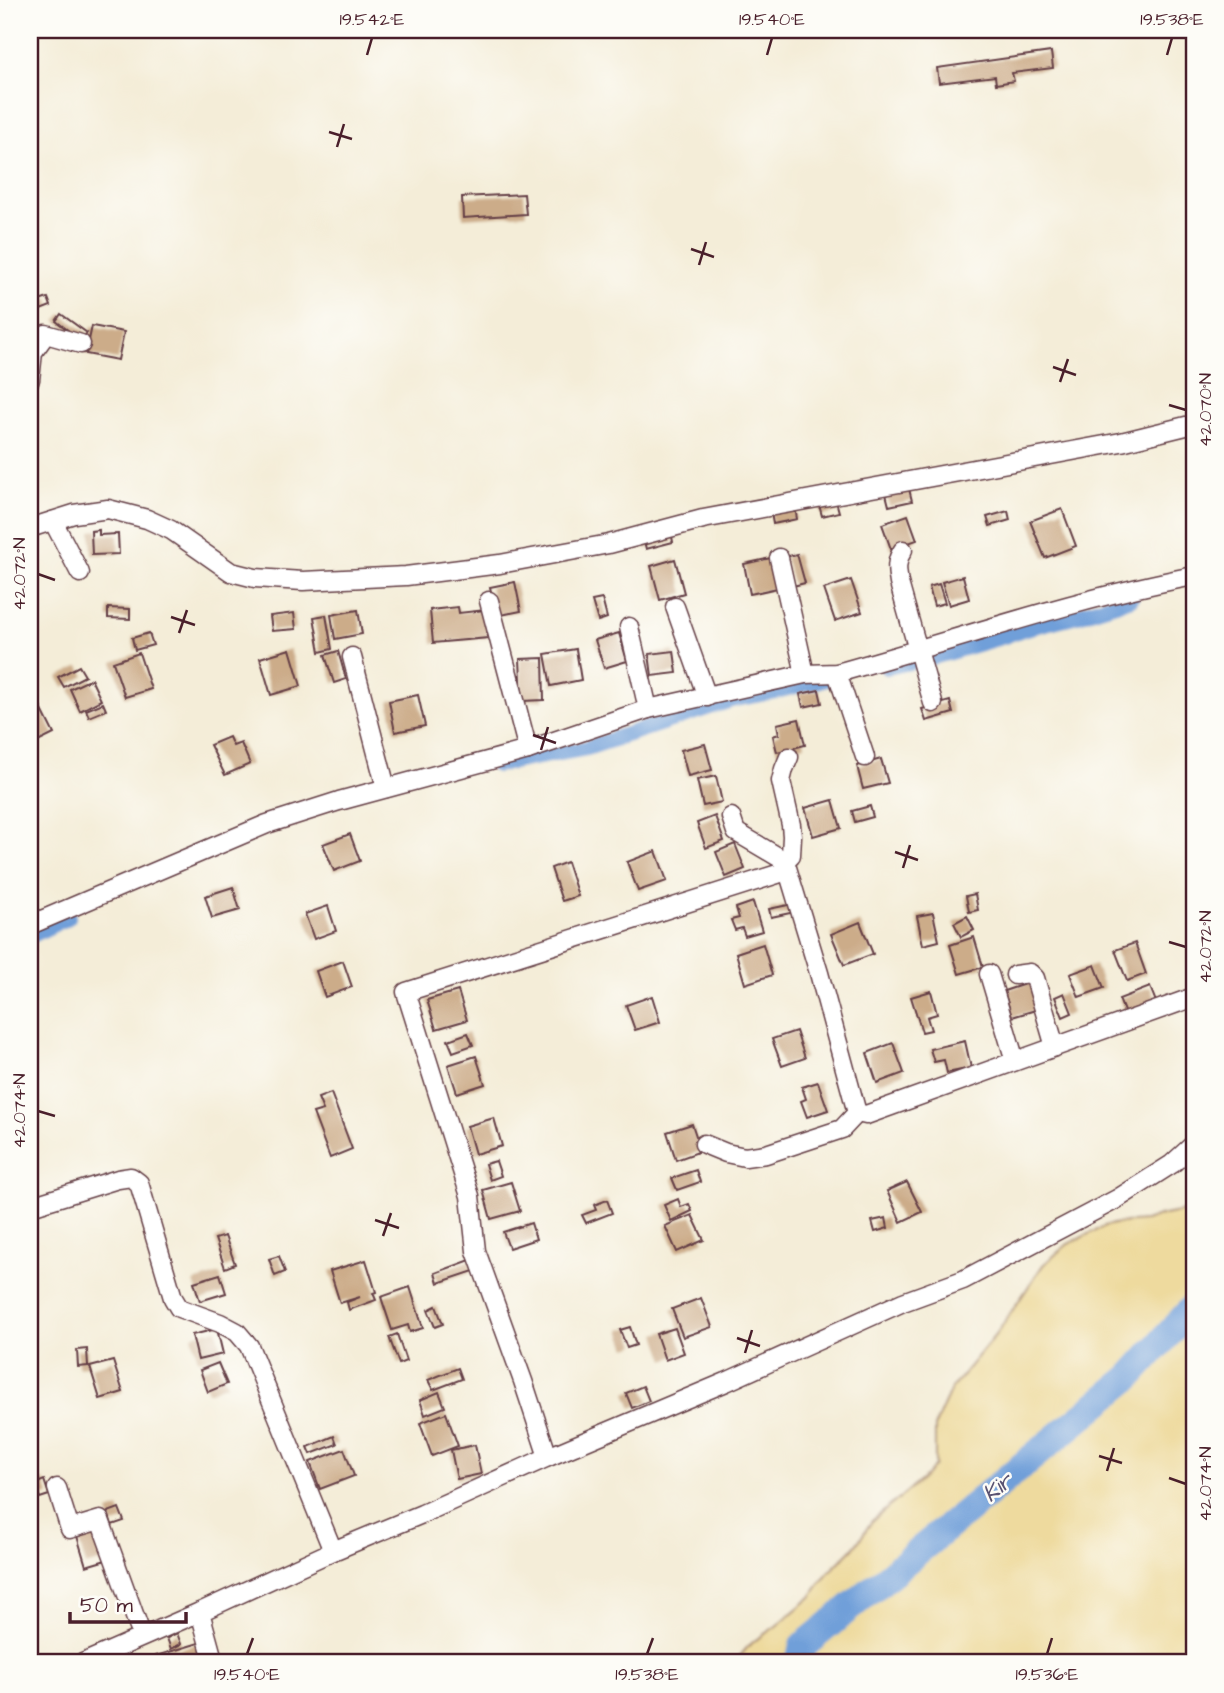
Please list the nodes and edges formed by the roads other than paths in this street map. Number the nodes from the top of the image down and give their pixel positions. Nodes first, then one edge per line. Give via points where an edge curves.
1 (81, 344) dead end
2 (30, 380) edge
3 (1194, 424) edge
4 (53, 521) junction
5 (30, 528) edge
6 (903, 550) dead end
7 (779, 558) dead end
8 (80, 573) dead end
9 (1194, 576) edge
10 (489, 601) dead end
11 (675, 607) dead end
12 (629, 627) dead end
13 (918, 650) junction
14 (352, 657) dead end
15 (837, 673) junction
16 (804, 674) junction
17 (707, 697) junction
18 (933, 704) dead end
19 (648, 709) junction
20 (528, 750) junction
21 (789, 757) dead end
22 (865, 757) dead end
23 (386, 788) junction
24 (731, 817) dead end
25 (786, 866) junction
26 (30, 925) edge
27 (989, 974) dead end
28 (1015, 975) dead end
29 (1194, 997) edge
30 (1055, 1047) junction
31 (1015, 1061) junction
32 (857, 1113) junction
33 (704, 1144) dead end
34 (1194, 1144) edge
35 (31, 1206) edge
36 (548, 1457) junction
37 (57, 1488) dead end
38 (333, 1551) junction
39 (200, 1612) junction
40 (142, 1636) junction
41 (83, 1663) edge
42 (214, 1663) edge

1 - 2 street via 46,334 33,352
3 - 4 street via 1121,442 703,519 609,544 406,576 303,581 255,578 231,572 171,530 127,513 108,509
4 - 5 street
4 - 8 street
6 - 13 street via 898,557 899,583
7 - 16 street
9 - 13 street via 1074,604
10 - 20 street
11 - 17 street
12 - 19 street
13 - 15 street
13 - 18 street
14 - 23 street
15 - 16 street
15 - 22 street
16 - 17 street
17 - 19 street
19 - 20 street
20 - 23 street
21 - 25 street via 781,781 792,836
23 - 26 street via 267,824
24 - 25 street via 736,832
25 - 32 street
25 - 36 street via 405,992 470,1196 477,1251
27 - 31 street
28 - 30 street via 1030,972 1035,978
29 - 30 street
30 - 31 street
31 - 32 street via 866,1115
32 - 33 street via 842,1129 766,1154 745,1157
34 - 36 street via 1172,1164 1116,1199 963,1280
35 - 38 street via 118,1179 131,1177 139,1183 173,1298 179,1308 220,1323 249,1346
36 - 38 street
37 - 40 street via 70,1530 100,1520
38 - 39 street
39 - 40 street
39 - 42 street
40 - 41 street

